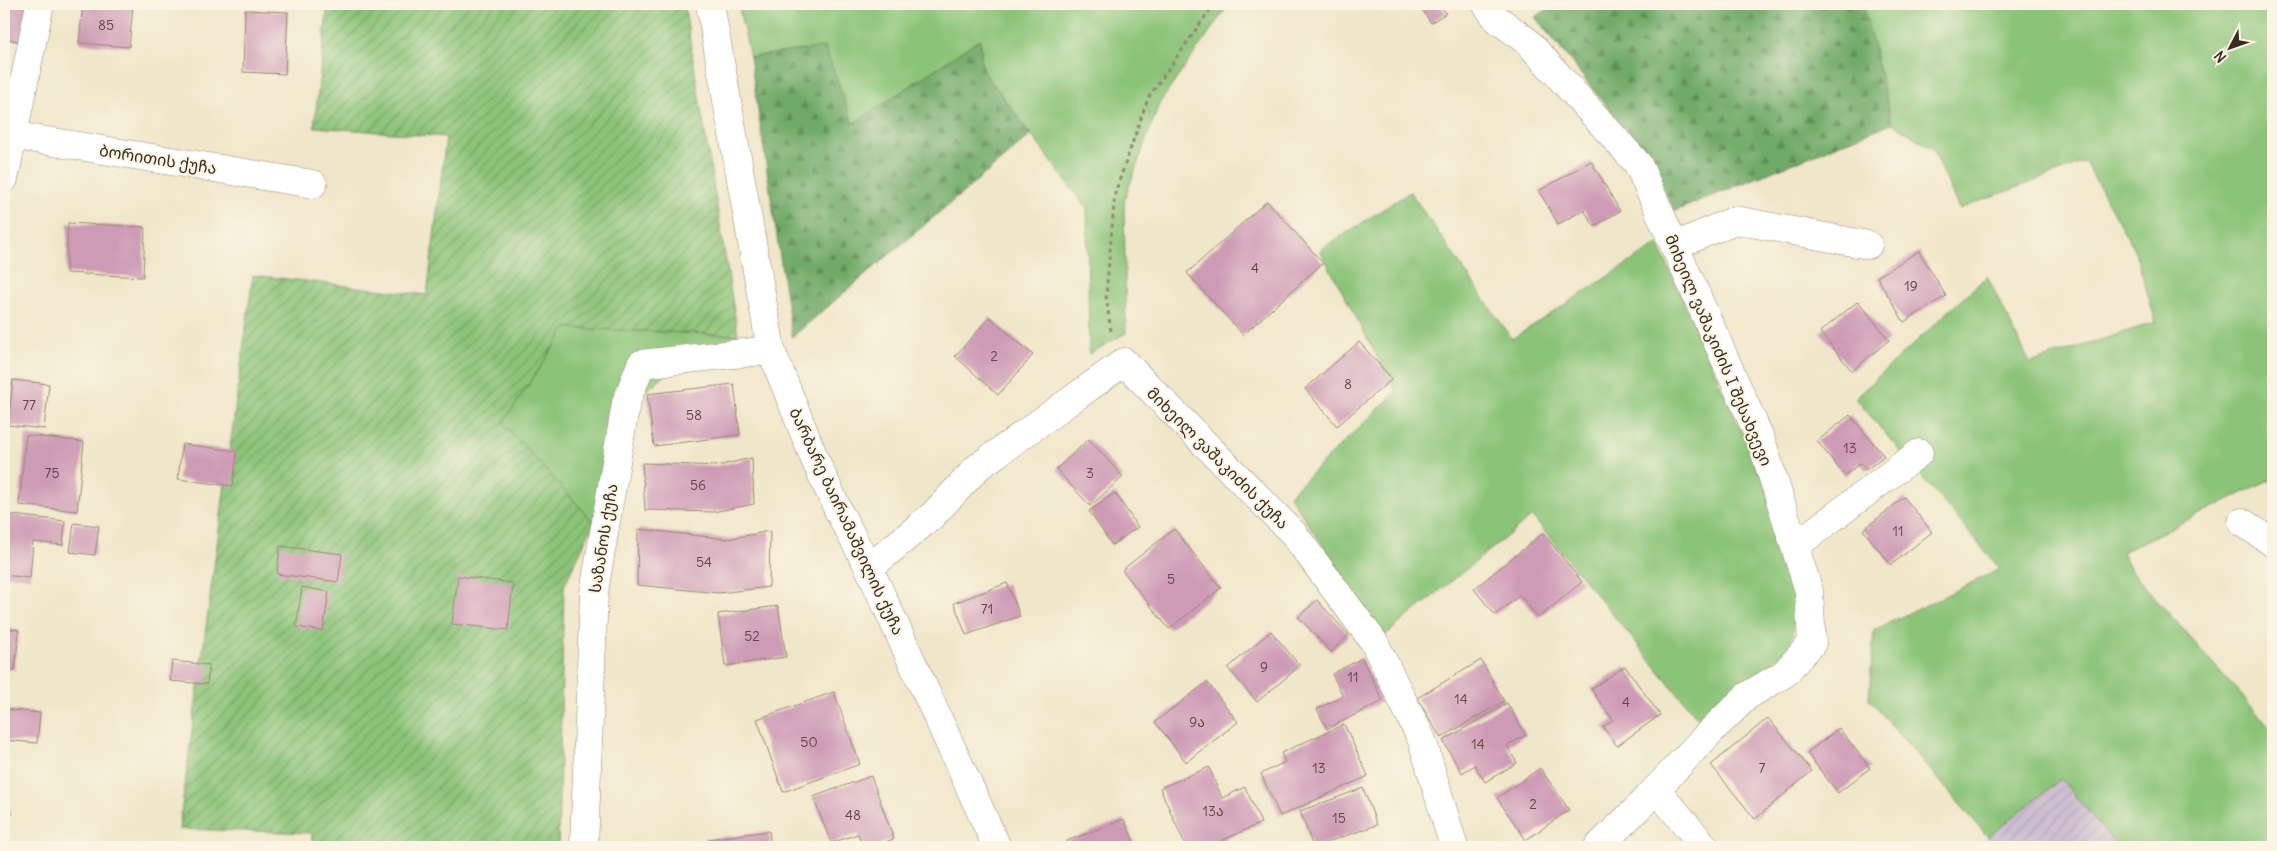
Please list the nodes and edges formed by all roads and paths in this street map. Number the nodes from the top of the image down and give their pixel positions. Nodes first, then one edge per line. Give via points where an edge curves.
1 (40, 4) edge
2 (710, 4) edge
3 (1214, 4) edge
4 (1486, 4) edge
5 (8, 135) edge
6 (4, 179) edge
7 (313, 184) dead end
8 (1868, 245) dead end
9 (1675, 246) junction
10 (771, 350) junction
11 (1124, 362) junction
12 (1919, 453) dead end
13 (2242, 522) dead end
14 (2273, 543) edge
15 (1795, 546) junction
16 (869, 568) junction
17 (1656, 789) junction
18 (584, 847) edge
19 (997, 847) edge
20 (1454, 847) edge
21 (1598, 847) edge
22 (1705, 847) edge

1 - 5 street
2 - 10 street, ბარბარე ბაირამაშვილის ქუჩა
3 - 11 path via 1148,98 1115,193 1106,296 1112,335
4 - 9 street, მიხეილ ვაშაკიძის I შესახვევი via 1497,19 1528,42 1638,164
5 - 6 street
5 - 7 street, ბორითის ქუჩა
8 - 9 street via 1735,220
9 - 15 street, მიხეილ ვაშაკიძის I შესახვევი via 1761,440
10 - 16 street, ბარბარე ბაირამაშვილის ქუჩა via 815,460
10 - 18 street, საზანოს ქუჩა via 641,364 626,403 594,592
11 - 16 street via 978,467 933,515
11 - 20 street, მიხეილ ვაშაკიძის ქუჩა via 1293,533 1374,642 1422,740
12 - 15 street
13 - 14 street
15 - 17 street, მიხეილ ვაშაკიძის I შესახვევი via 1809,592 1812,643 1784,674 1747,696
16 - 19 street, ბარბარე ბაირამაშვილის ქუჩა
17 - 21 street, მიხეილ ვაშაკიძის I შესახვევი
17 - 22 street

